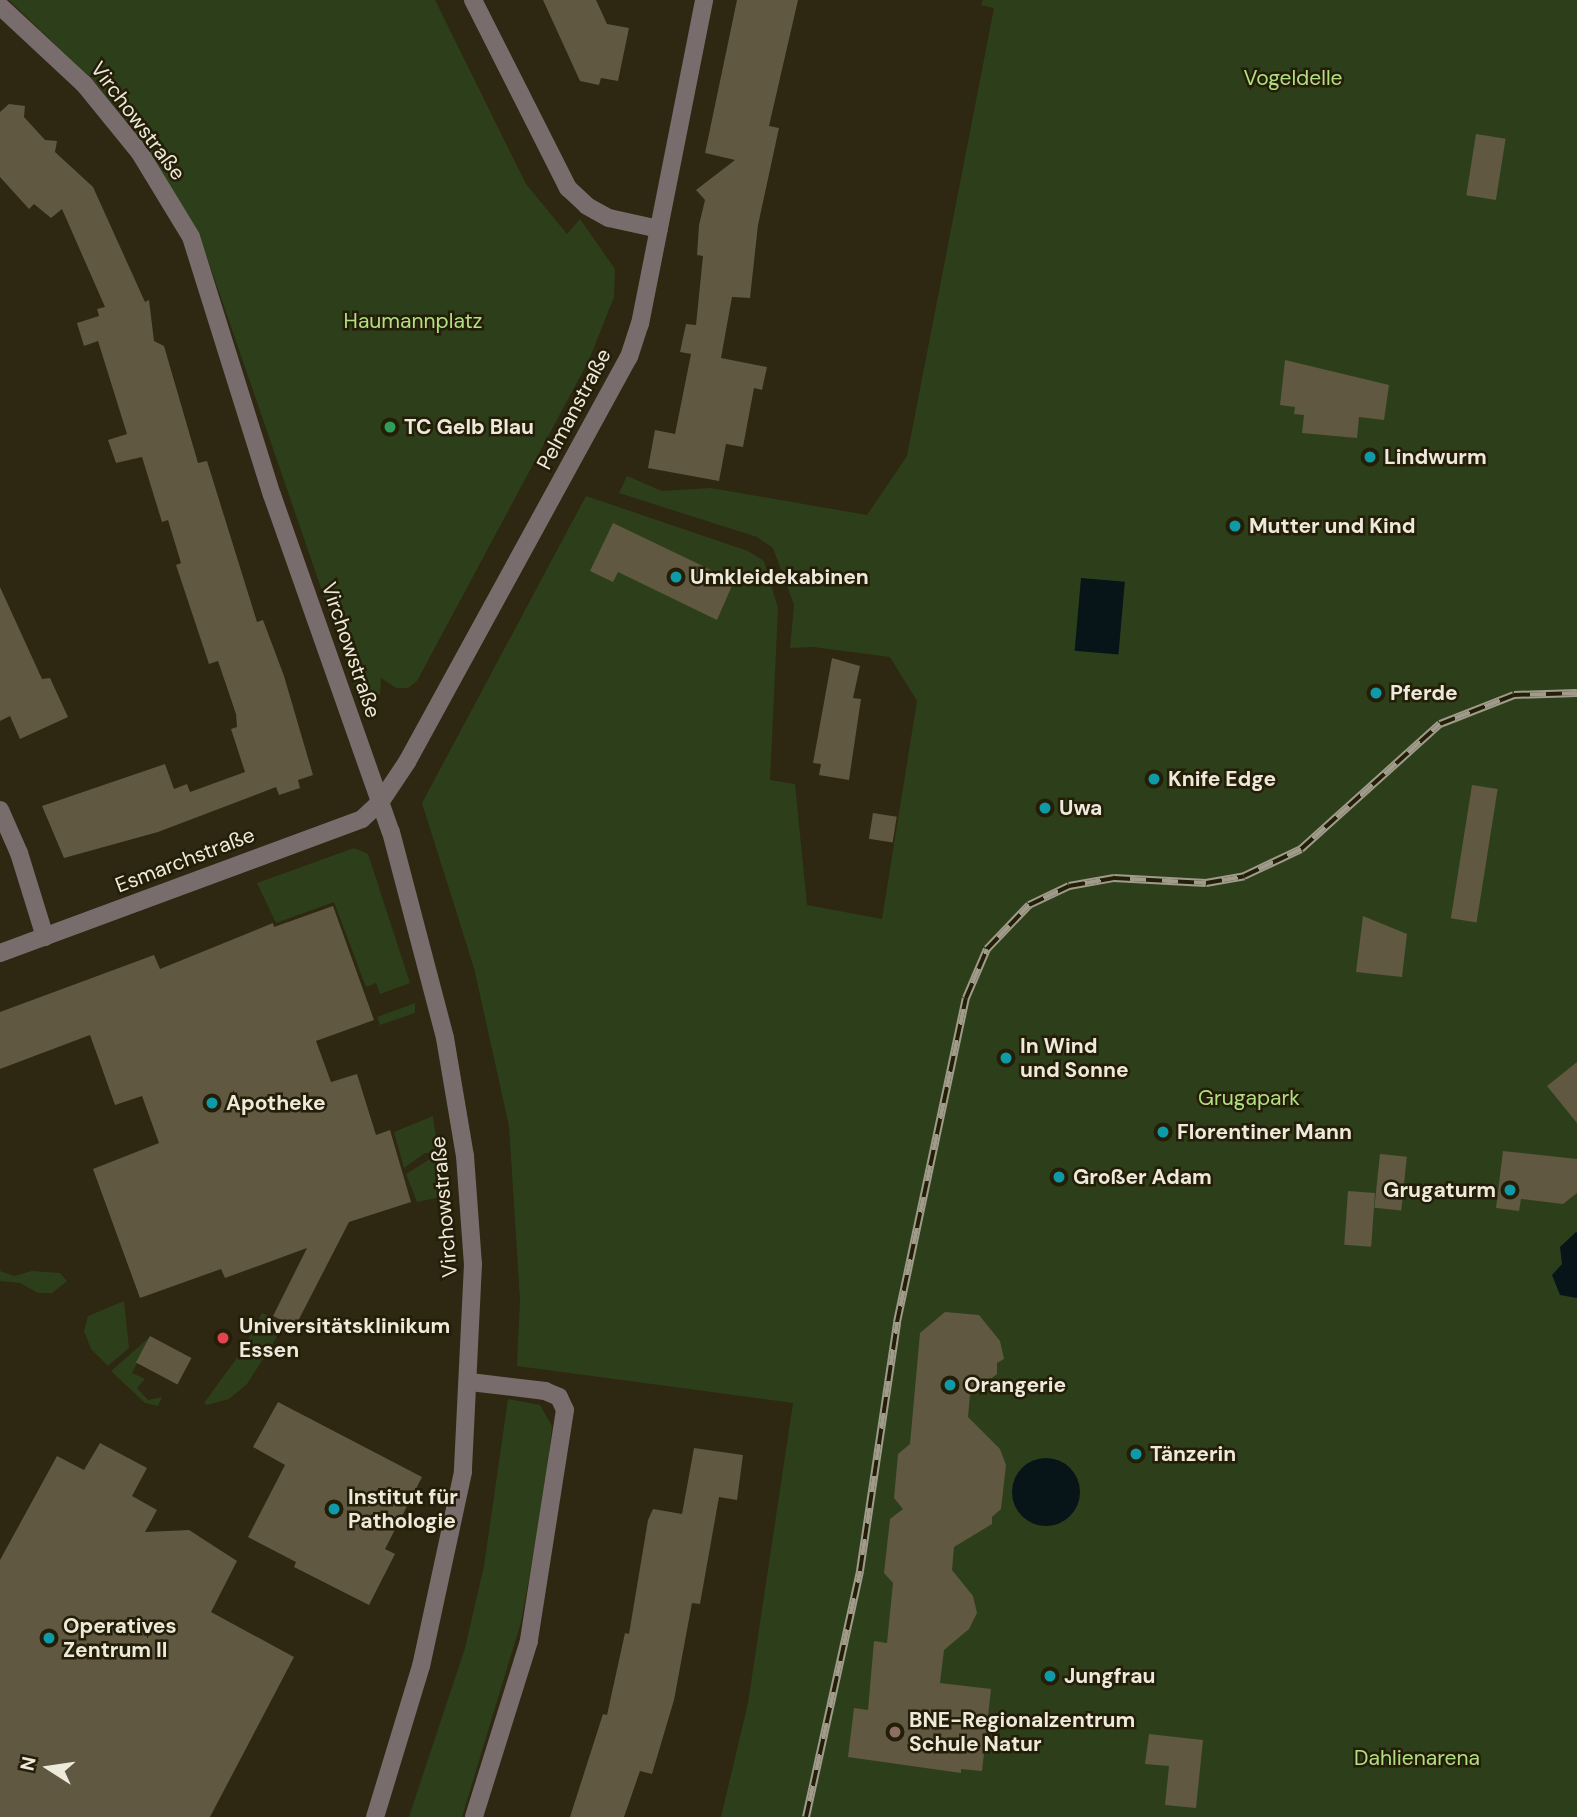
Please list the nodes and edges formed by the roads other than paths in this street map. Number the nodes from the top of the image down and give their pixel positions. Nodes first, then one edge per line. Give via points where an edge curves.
1 (473, 0) edge
2 (704, 0) edge
3 (0, 6) edge
4 (659, 229) junction
5 (381, 801) junction
6 (0, 810) edge
7 (45, 937) junction
8 (0, 953) edge
9 (470, 1382) junction
10 (375, 1817) edge
11 (474, 1817) edge

1 - 4 street via 568,188 609,218
2 - 4 street, Pelmanstraße
3 - 5 street, Virchowstraße via 85,85 140,153 191,237 272,495
4 - 5 street, Pelmanstraße via 628,357 407,762
5 - 7 street, Esmarchstraße via 362,819
5 - 9 street, Virchowstraße via 445,1038 465,1156 473,1264
6 - 7 street via 19,853
7 - 8 street, Esmarchstraße
9 - 10 street, Virchowstraße via 463,1472 421,1666
9 - 11 street via 545,1391 559,1397 565,1410 529,1640

